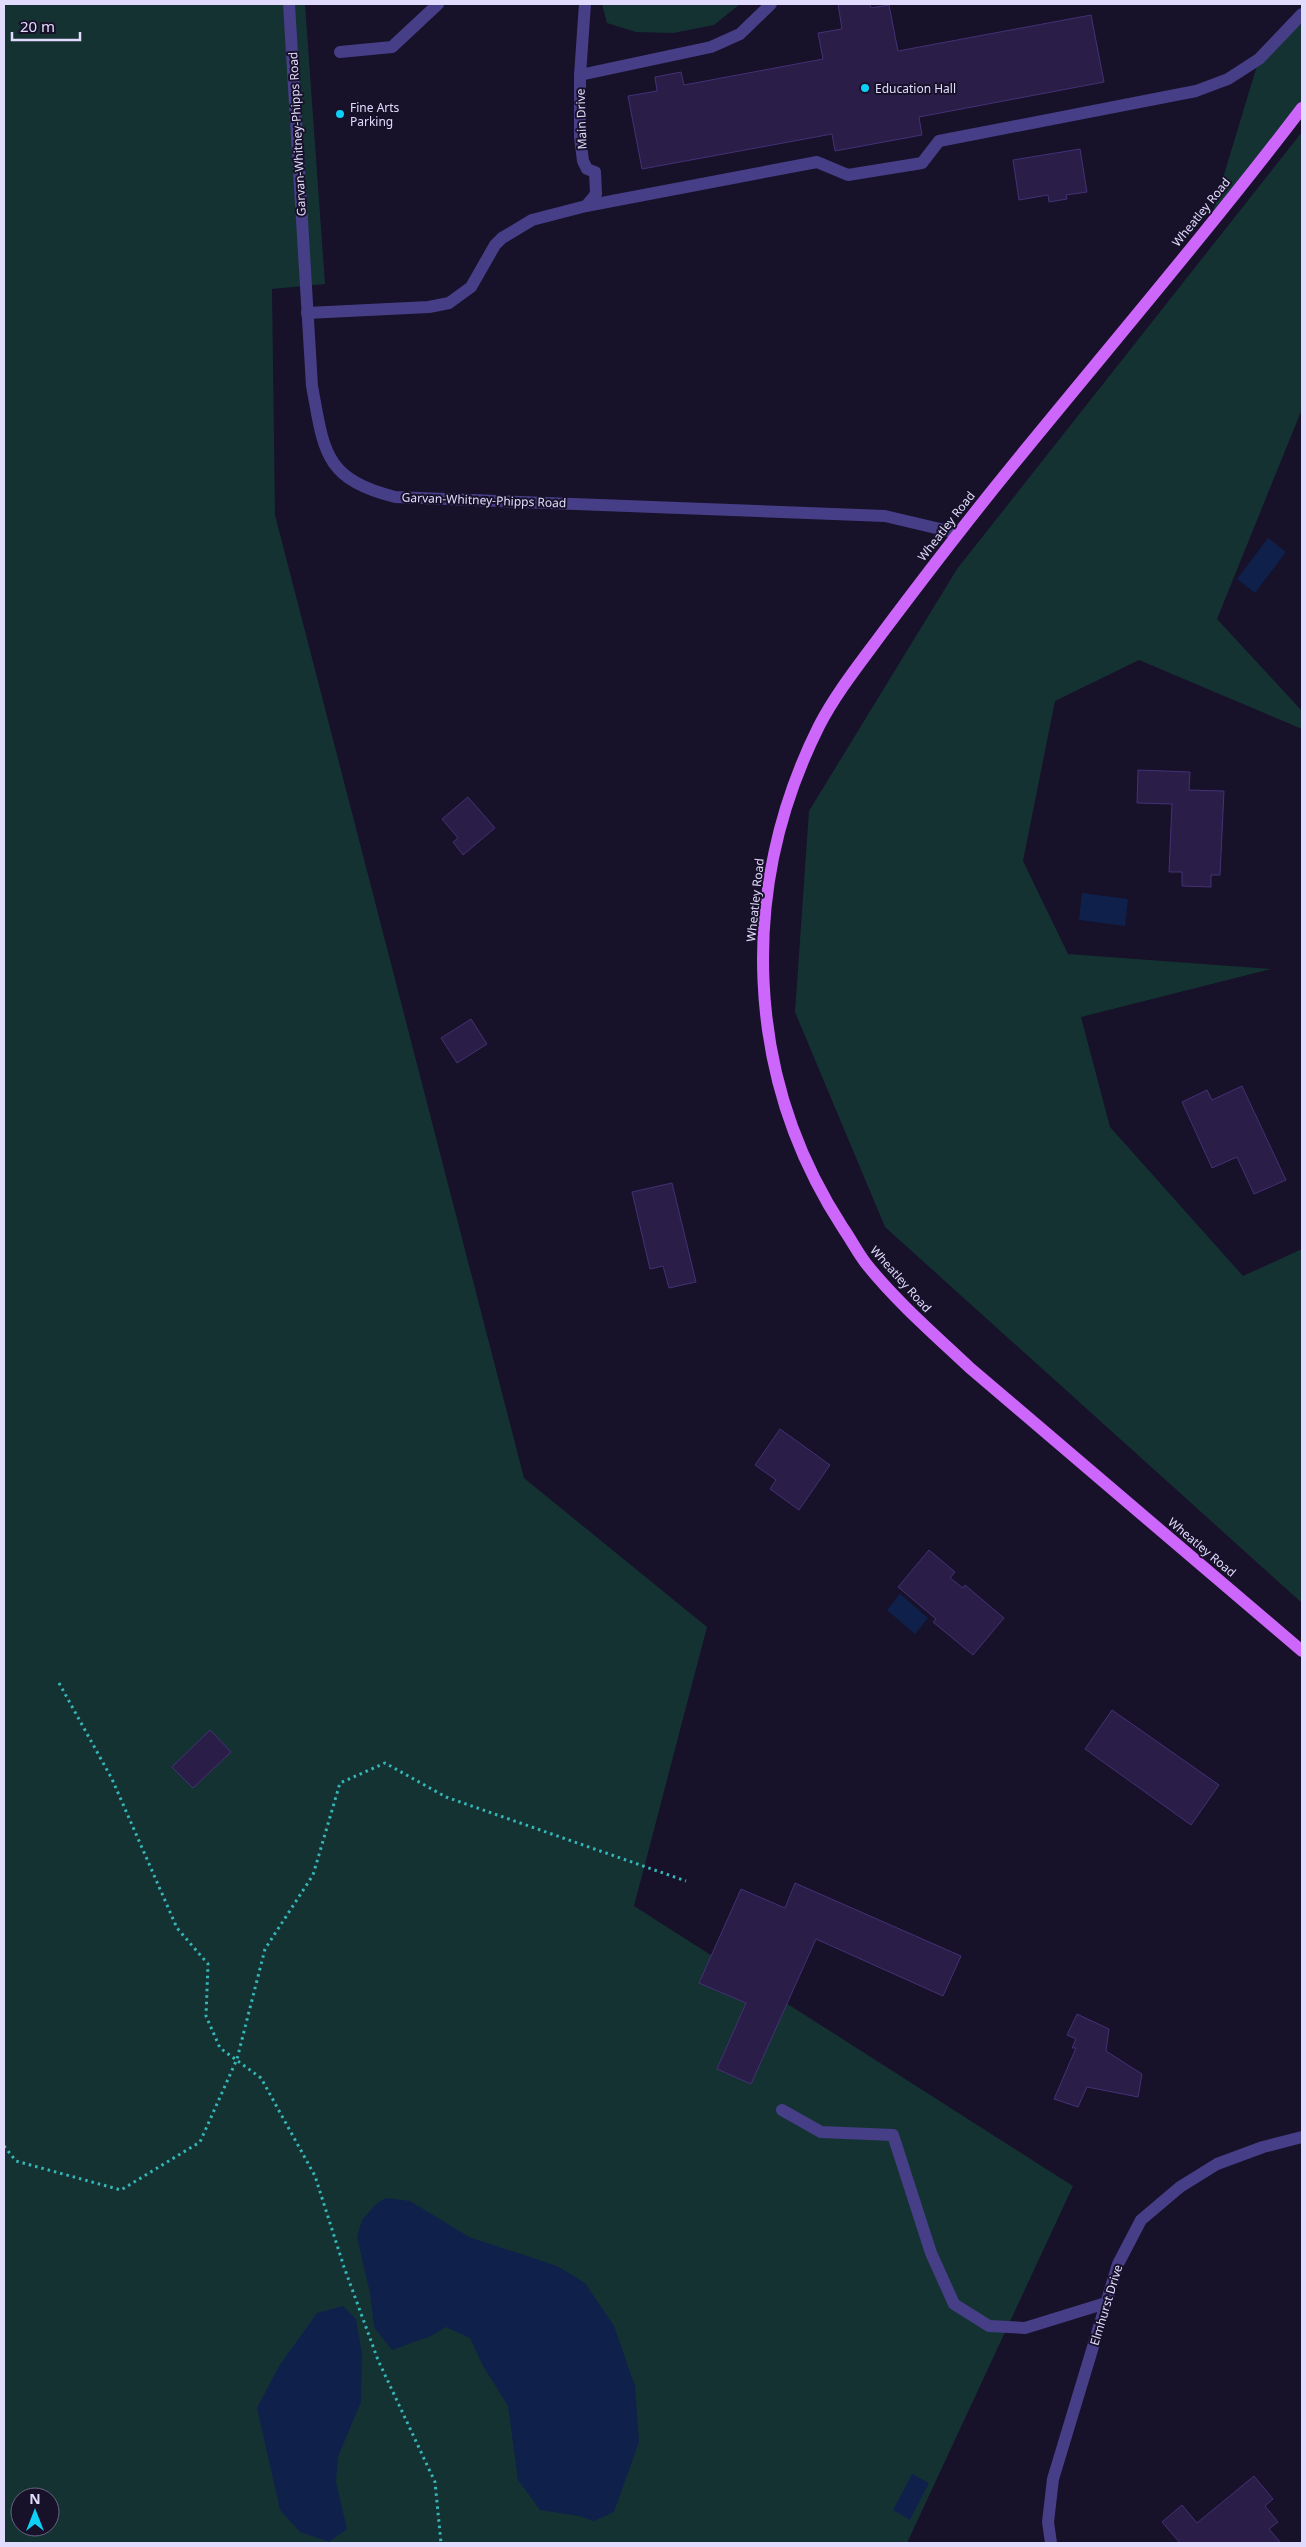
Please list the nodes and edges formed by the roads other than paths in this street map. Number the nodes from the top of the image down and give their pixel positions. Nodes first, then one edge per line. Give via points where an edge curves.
1 (289, 4) edge
2 (438, 4) edge
3 (584, 4) edge
4 (772, 4) edge
5 (1302, 14) edge
6 (340, 52) dead end
7 (580, 75) junction
8 (1302, 108) edge
9 (586, 206) junction
10 (307, 313) junction
11 (957, 533) junction
12 (1302, 1651) edge
13 (782, 2110) dead end
14 (1302, 2137) edge
15 (1106, 2303) junction
16 (1051, 2543) edge

1 - 10 street, Garvan-Whitney-Phipps Road
2 - 6 street via 392,47
3 - 7 street, Main Drive
4 - 7 street via 740,34 711,47
5 - 9 street via 1259,59 1228,80 1196,91 938,141 922,163 848,175 817,162
7 - 9 street, Main Drive via 583,161 587,169 595,172 596,194
8 - 11 main road, Wheatley Road
9 - 10 street via 532,220 502,238 471,287 449,303 429,308
10 - 11 street, Garvan-Whitney-Phipps Road via 312,386 323,445 328,457 347,478 375,492 395,497 886,516
11 - 12 main road, Wheatley Road via 857,667 820,724 790,790 775,847 766,909 763,975 769,1040 785,1108 799,1147 825,1199 868,1266 922,1323 970,1368
13 - 15 street via 821,2132 893,2136 931,2253 954,2304 988,2326 1026,2328
14 - 15 street, Elmhurst Drive via 1217,2164 1174,2192 1141,2220 1118,2264
15 - 16 street, Elmhurst Drive via 1053,2478 1048,2522

